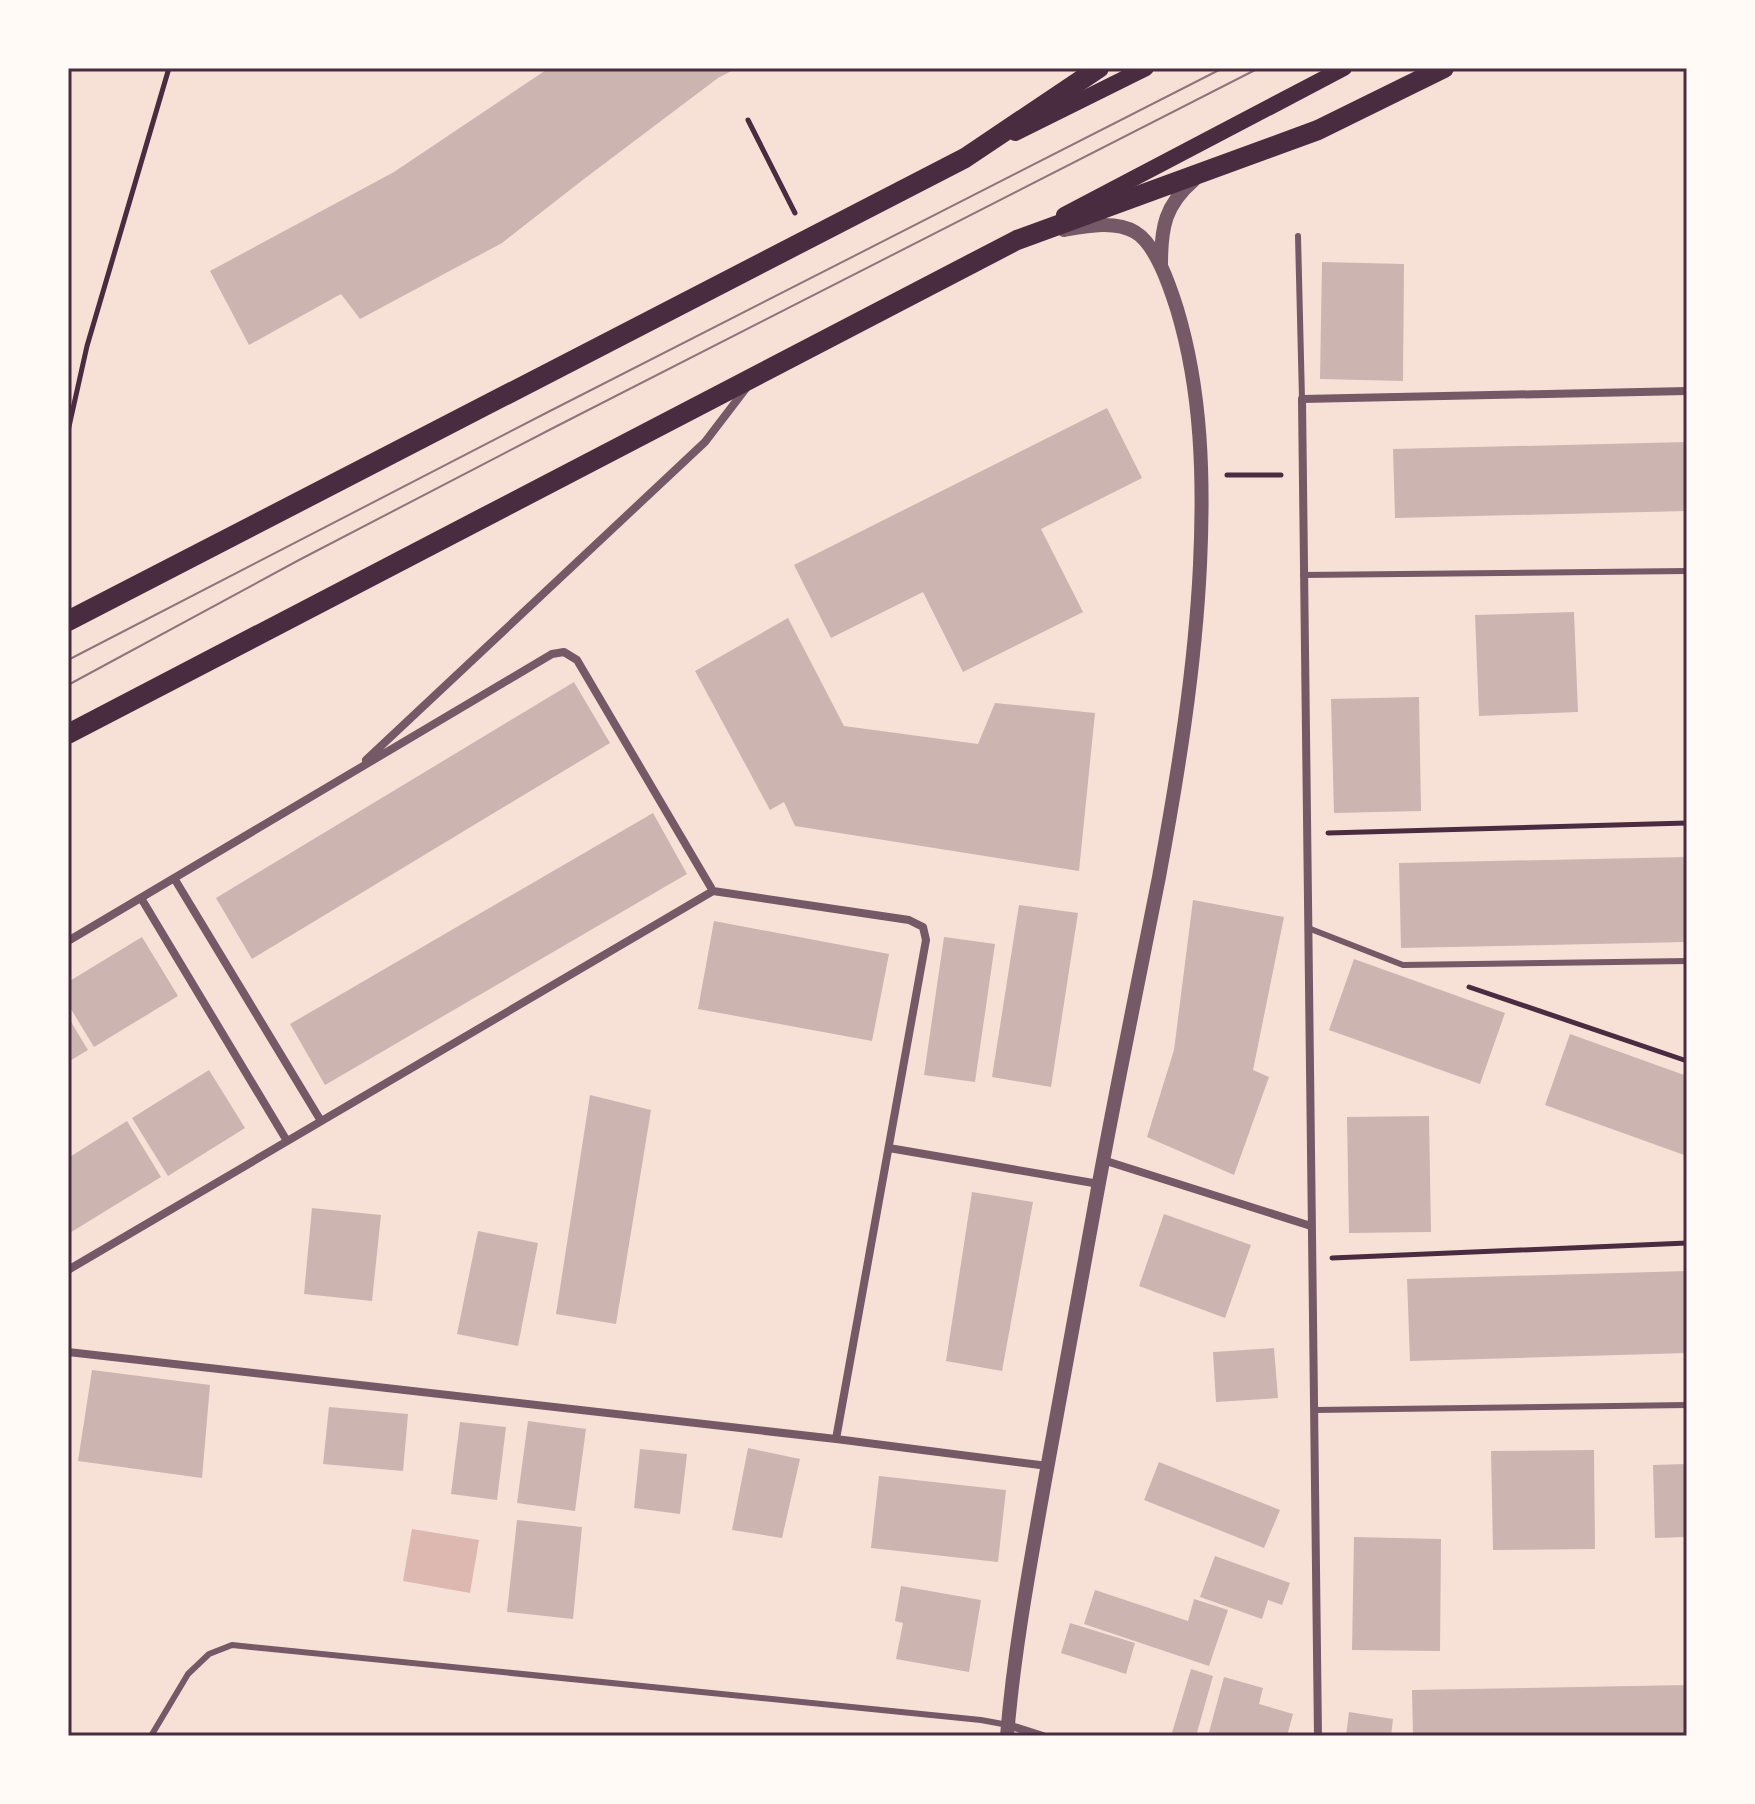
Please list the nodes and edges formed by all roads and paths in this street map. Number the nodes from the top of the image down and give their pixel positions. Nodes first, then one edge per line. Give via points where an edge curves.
1 (169, 68) edge
2 (1099, 68) edge
3 (1146, 68) edge
4 (1344, 68) edge
5 (1444, 68) edge
6 (748, 120) dead end
7 (965, 158) junction
8 (1204, 172) junction
9 (1298, 236) dead end
10 (809, 239) junction
11 (1017, 240) junction
12 (1161, 268) junction
13 (755, 376) junction
14 (1687, 391) edge
15 (1302, 399) junction
16 (68, 431) edge
17 (1202, 475) junction
18 (1302, 475) junction
19 (1687, 571) edge
20 (1303, 575) junction
21 (68, 621) edge
22 (68, 734) edge
23 (353, 771) junction
24 (1687, 823) edge
25 (1307, 833) junction
26 (174, 878) junction
27 (713, 891) junction
28 (141, 898) junction
29 (1308, 928) junction
30 (68, 941) edge
31 (1687, 961) edge
32 (1463, 985) dead end
33 (1687, 1061) edge
34 (321, 1121) junction
35 (287, 1141) junction
36 (889, 1148) junction
37 (1103, 1160) junction
38 (1099, 1184) junction
39 (1311, 1226) junction
40 (1687, 1243) edge
41 (1312, 1259) junction
42 (68, 1270) edge
43 (68, 1352) edge
44 (1687, 1405) edge
45 (1314, 1410) junction
46 (836, 1439) junction
47 (1048, 1466) junction
48 (1008, 1730) edge
49 (151, 1736) edge
50 (1043, 1736) edge
51 (1318, 1736) edge

1 - 16 path via 87,346
2 - 7 main road
3 - 7 main road
4 - 11 main road
5 - 8 main road via 1318,130
6 - 10 path
7 - 10 main road
8 - 11 main road
8 - 12 street via 1172,203 1161,238
9 - 15 lane
10 - 21 main road
11 - 12 street via 1078,227 1122,227 1138,233
11 - 13 main road
12 - 17 street via 1192,370
13 - 22 main road
13 - 23 street via 705,442
14 - 15 street
15 - 18 street
17 - 18 path
17 - 37 street via 1198,611 1187,718
18 - 20 street
19 - 20 lane
20 - 25 street
23 - 26 street
23 - 27 street via 552,654 564,652 577,660
24 - 25 path
25 - 29 street
26 - 28 street
26 - 34 street
27 - 34 street
27 - 36 street via 909,920 923,927 926,940
28 - 30 street
28 - 35 street
29 - 31 lane via 1403,965
29 - 39 street
32 - 33 path
34 - 35 street
35 - 42 street
36 - 38 street
36 - 46 street
37 - 38 street
37 - 39 street
38 - 47 street
39 - 41 street
40 - 41 path
41 - 45 street
43 - 46 street
44 - 45 lane
45 - 51 street
46 - 47 street
47 - 48 street
48 - 49 lane via 981,1720 232,1645 209,1654 188,1674
48 - 50 street

